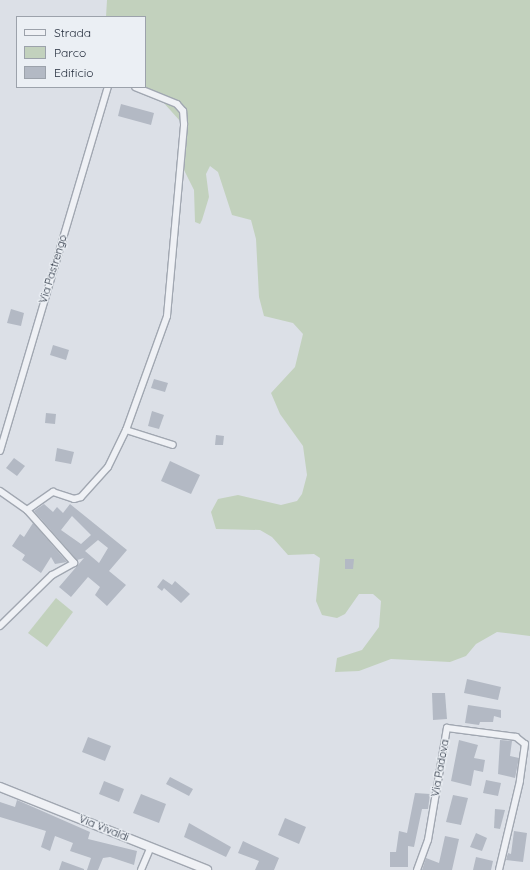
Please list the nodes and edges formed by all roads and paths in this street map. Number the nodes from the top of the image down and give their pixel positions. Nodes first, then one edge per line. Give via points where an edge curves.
1 (108, 88) edge
2 (137, 88) edge
3 (126, 430) junction
4 (174, 445) dead end
5 (0, 451) edge
6 (0, 489) edge
7 (27, 510) junction
8 (0, 626) edge
9 (0, 787) edge
10 (151, 847) junction
11 (140, 870) edge
12 (207, 870) edge
13 (417, 870) edge
14 (499, 870) edge

1 - 5 street, Via Pastrengo
2 - 3 street via 177,104 183,111 184,124 167,316
3 - 4 street
3 - 7 street via 108,467 81,497 74,499 52,492
6 - 7 street
7 - 8 street via 74,563 52,575
9 - 10 street, Via Vivaldi
10 - 11 street
10 - 12 street, Via Vivaldi
13 - 14 street, Via Padova via 428,840 447,728 516,738 525,744 520,782

